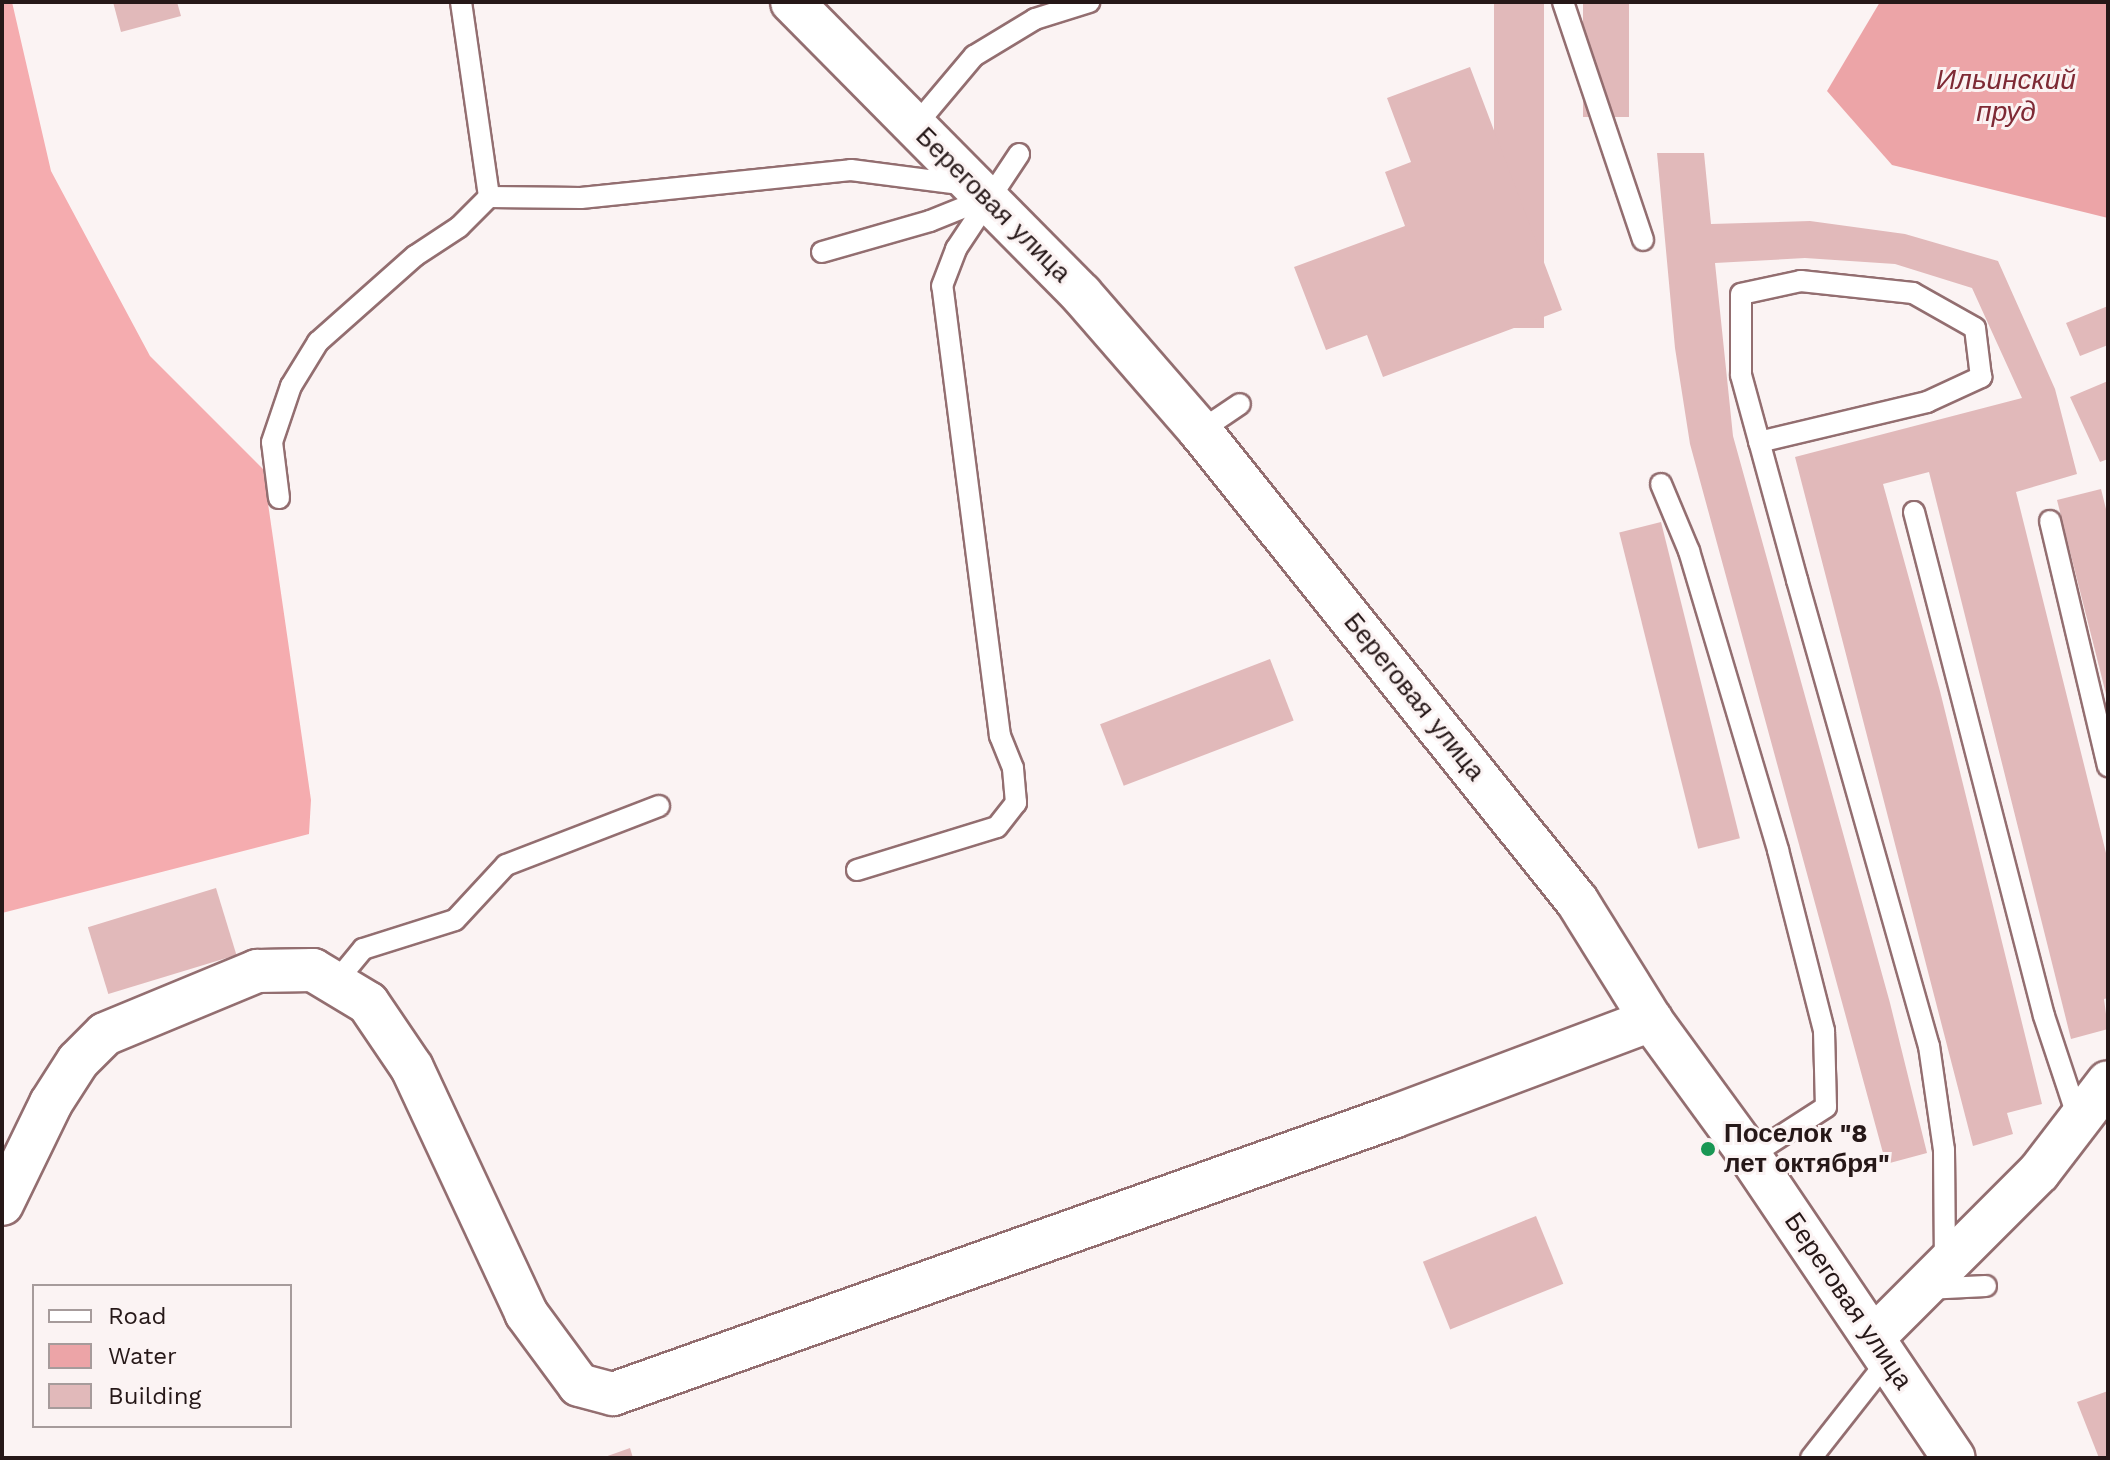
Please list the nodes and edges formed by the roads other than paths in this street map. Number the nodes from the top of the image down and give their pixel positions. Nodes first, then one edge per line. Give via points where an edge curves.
1 (461, 2) edge
2 (792, 2) edge
3 (1089, 2) edge
4 (1563, 2) edge
5 (915, 126) junction
6 (1019, 154) dead end
7 (980, 192) junction
8 (489, 197) junction
9 (1643, 240) dead end
10 (822, 252) dead end
11 (1240, 404) dead end
12 (1200, 431) junction
13 (1759, 442) junction
14 (1661, 484) dead end
15 (279, 498) dead end
16 (1914, 512) dead end
17 (2050, 521) dead end
18 (2108, 766) edge
19 (659, 806) dead end
20 (857, 870) dead end
21 (335, 983) junction
22 (1651, 1020) junction
23 (2108, 1082) edge
24 (2079, 1121) junction
25 (1750, 1156) junction
26 (2, 1204) edge
27 (1933, 1278) junction
28 (1986, 1286) dead end
29 (1880, 1349) junction
30 (1811, 1458) edge
31 (1954, 1458) edge

1 - 8 lane
2 - 5 street, Береговая улица
3 - 5 lane via 1035,19 974,56
4 - 9 lane
5 - 7 street, Береговая улица
6 - 7 lane
7 - 8 lane via 851,170 581,198
7 - 10 lane via 930,221
7 - 12 street, Береговая улица via 1081,294
7 - 20 lane via 942,286 1000,736 1013,768 1016,803 997,827
8 - 15 lane via 318,342 291,386 272,442
11 - 12 lane
12 - 22 street, Береговая улица via 1577,901
13 - 13 lane via 1741,375 1741,294 1801,281 1913,293 1975,328 1981,377 1927,402
13 - 27 lane via 1929,1046 1944,1150
14 - 25 lane via 1689,551 1778,850 1824,1031 1826,1107
16 - 24 lane via 2044,1016
17 - 18 lane
19 - 21 lane via 506,865 455,920 363,949
21 - 22 street via 368,1003 412,1068 526,1313 579,1385 613,1394 1364,1128
21 - 26 street via 313,970 257,971 105,1034 78,1061 51,1103
22 - 25 street, Береговая улица
23 - 24 street
24 - 27 street via 2039,1172
25 - 29 street, Береговая улица
27 - 28 lane
27 - 29 street
29 - 30 lane
29 - 31 street, Береговая улица

